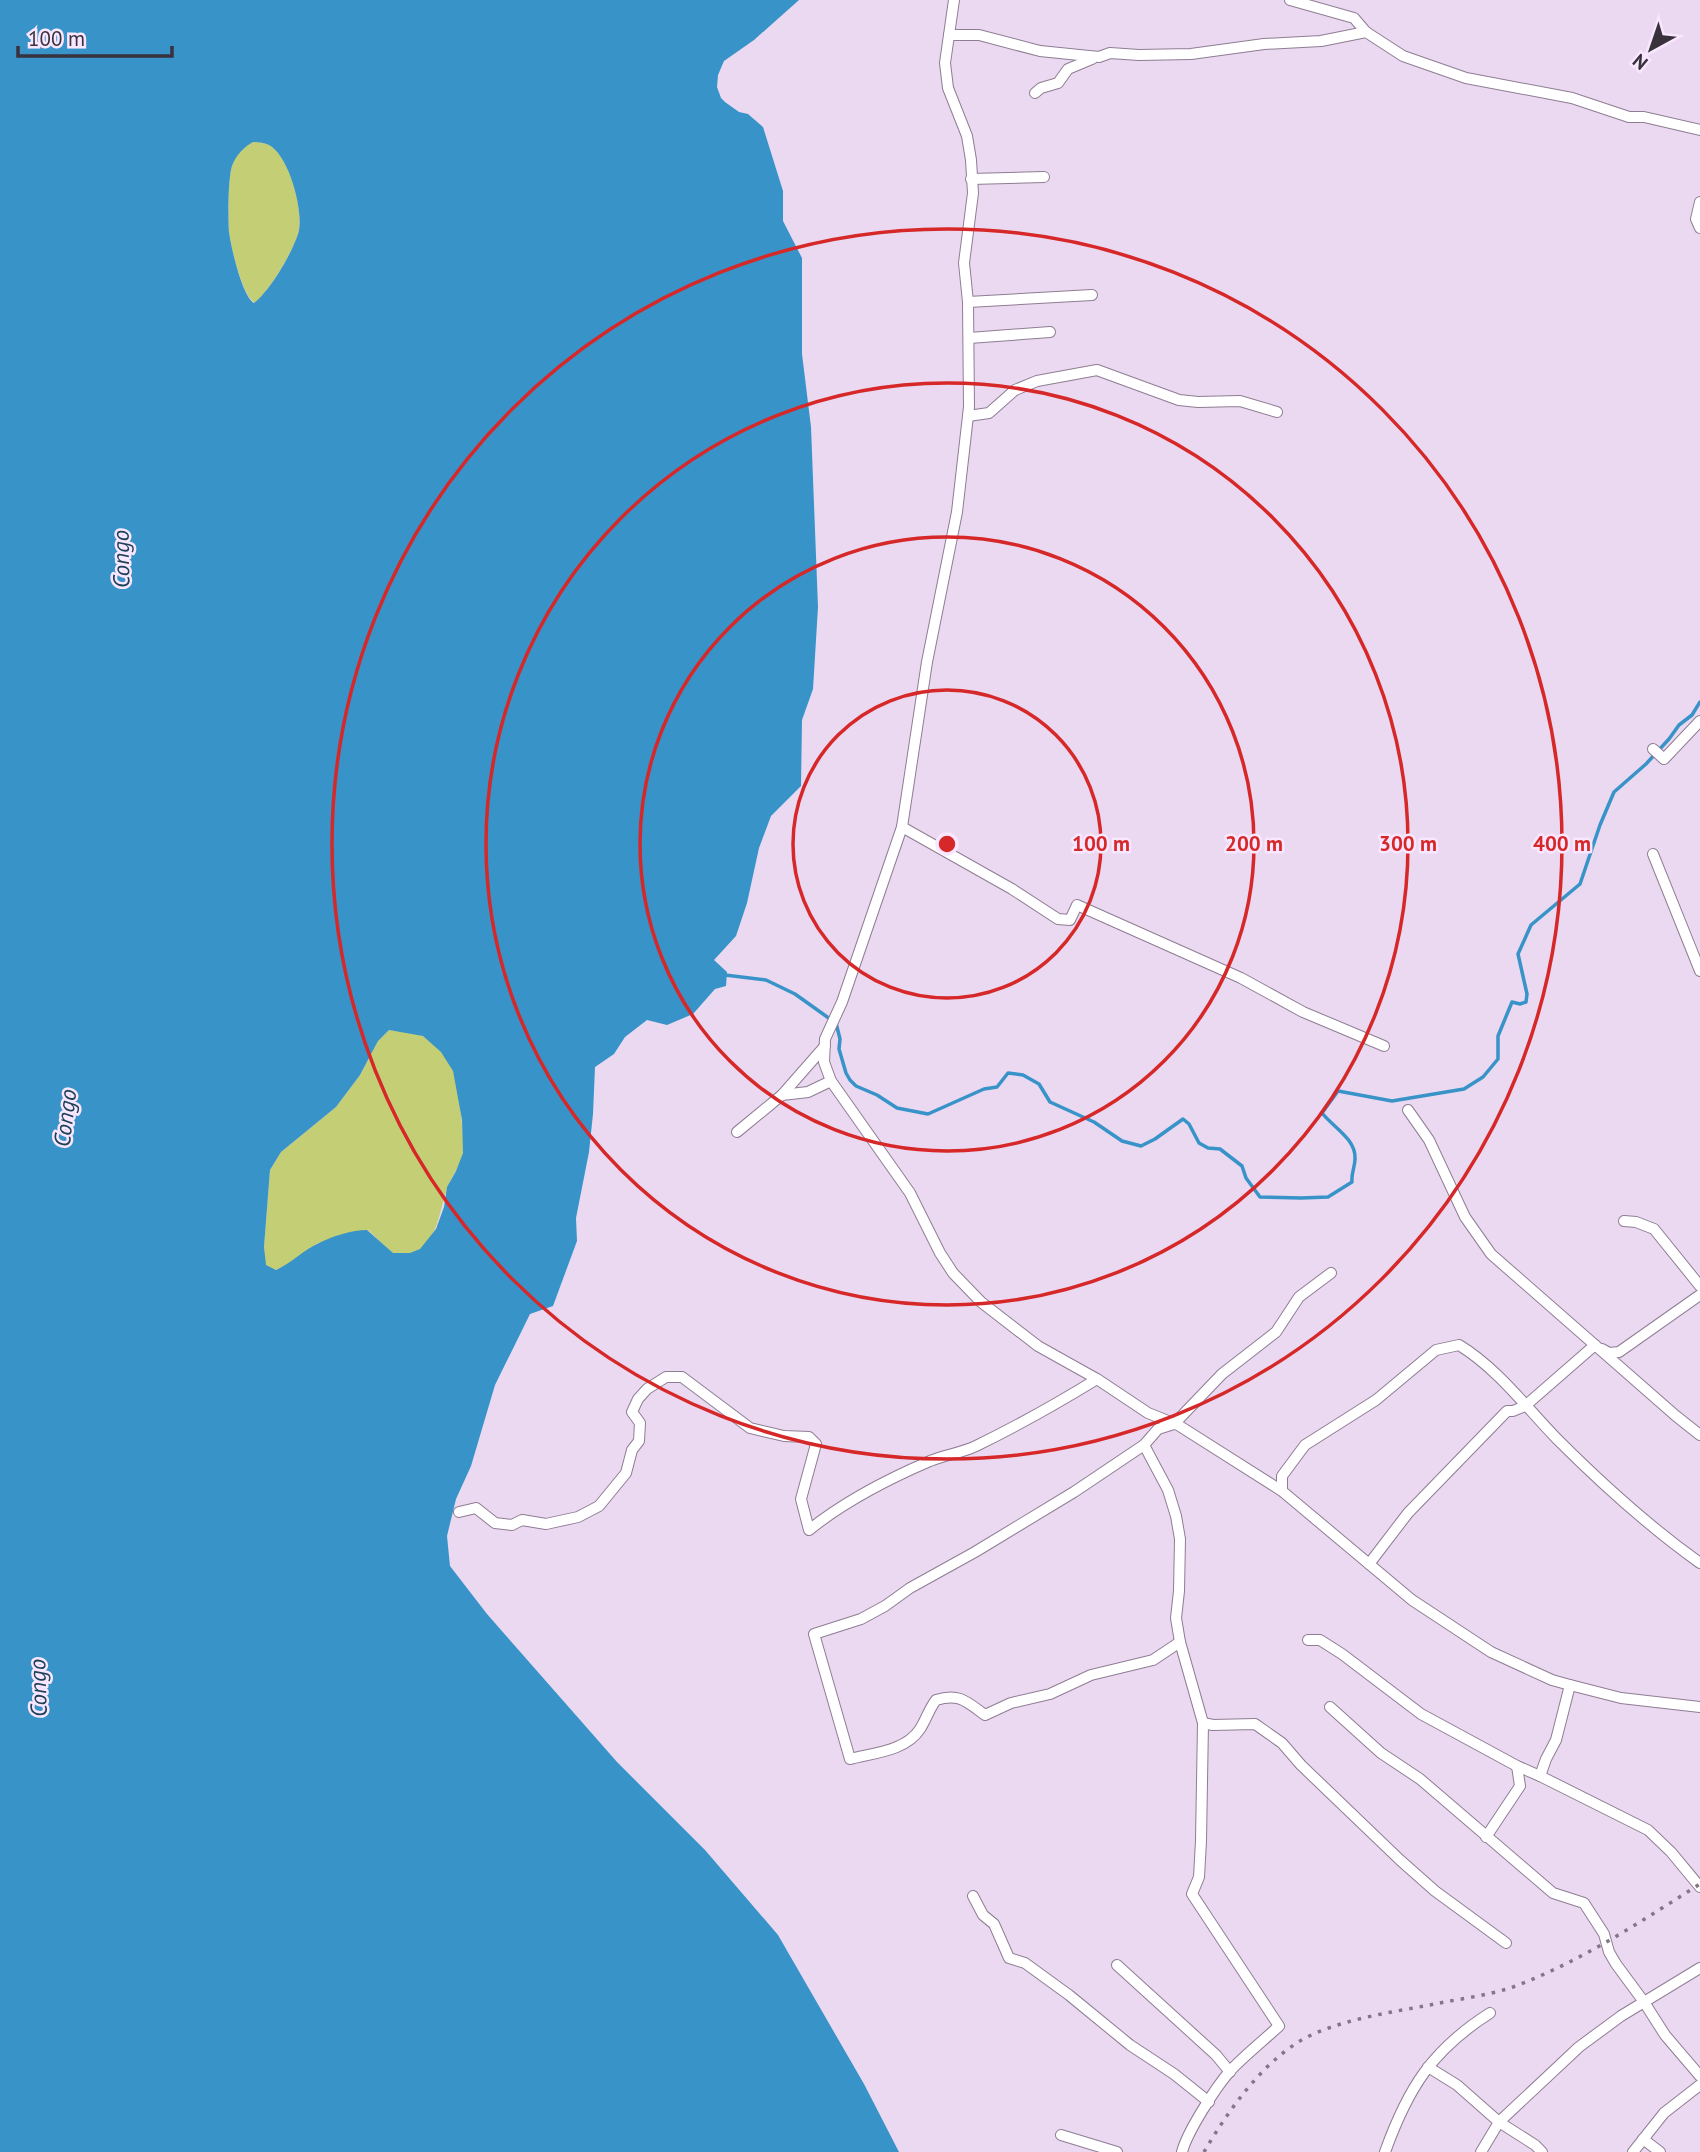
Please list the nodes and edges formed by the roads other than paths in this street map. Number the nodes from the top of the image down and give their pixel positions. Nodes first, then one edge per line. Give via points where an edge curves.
1 (954, 0) edge
2 (1290, 0) edge
3 (1366, 32) junction
4 (948, 35) junction
5 (1099, 57) junction
6 (1035, 93) dead end
7 (1700, 130) edge
8 (1044, 177) dead end
9 (971, 178) junction
10 (1700, 202) edge
11 (1700, 228) edge
12 (1092, 295) dead end
13 (968, 302) junction
14 (1050, 332) dead end
15 (969, 338) junction
16 (1276, 412) dead end
17 (968, 416) junction
18 (1700, 721) edge
19 (1653, 749) dead end
20 (902, 827) junction
21 (1653, 854) dead end
22 (1700, 971) edge
23 (825, 1046) junction
24 (1384, 1046) dead end
25 (831, 1081) junction
26 (782, 1095) junction
27 (1408, 1110) dead end
28 (737, 1132) dead end
29 (1624, 1221) dead end
30 (1331, 1273) dead end
31 (1700, 1286) edge
32 (1700, 1295) edge
33 (1595, 1345) junction
34 (1097, 1379) junction
35 (1525, 1406) junction
36 (1174, 1424) junction
37 (1700, 1435) edge
38 (1144, 1445) junction
39 (1282, 1491) junction
40 (459, 1512) dead end
41 (1700, 1563) edge
42 (1369, 1564) junction
43 (1308, 1640) dead end
44 (1180, 1642) junction
45 (1570, 1685) junction
46 (1330, 1707) dead end
47 (1700, 1707) edge
48 (1203, 1723) junction
49 (1517, 1766) junction
50 (1540, 1776) junction
51 (1486, 1836) junction
52 (1700, 1887) edge
53 (973, 1896) dead end
54 (1506, 1943) dead end
55 (1117, 1965) dead end
56 (1700, 1968) edge
57 (1644, 2002) junction
58 (1490, 2013) dead end
59 (1428, 2067) junction
60 (1230, 2072) junction
61 (1700, 2076) edge
62 (1700, 2085) edge
63 (1209, 2102) junction
64 (1499, 2122) junction
65 (1061, 2135) dead end
66 (1643, 2139) junction
67 (1116, 2152) edge
68 (1182, 2152) edge
69 (1385, 2152) edge
70 (1481, 2152) edge
71 (1542, 2152) edge
72 (1633, 2152) edge
73 (1660, 2152) edge

1 - 4 street
2 - 3 street via 1354,18
3 - 5 street via 1191,54 1110,53
3 - 7 street via 1403,57 1466,78
4 - 5 street via 979,34 1040,51
4 - 9 street via 948,88 967,136
5 - 6 street via 1068,69 1058,83
8 - 9 street
9 - 13 street via 972,210 964,263
10 - 11 street via 1696,219
12 - 13 street
13 - 15 street
14 - 15 street
15 - 17 street
16 - 17 street via 1240,401 1179,400 1097,370 1037,381 1015,390 989,413
17 - 20 street via 957,512 927,662
18 - 19 street via 1664,759
20 - 23 street
20 - 24 street via 1058,919 1070,920 1077,905
21 - 22 street
23 - 25 street via 824,1062
23 - 26 street
25 - 26 street
25 - 34 street via 910,1193 940,1253 966,1287 1038,1346
26 - 28 street
27 - 33 street via 1429,1140 1465,1217 1491,1254
29 - 31 street via 1654,1229
30 - 36 street via 1299,1297 1276,1332 1222,1374
32 - 33 street via 1619,1352 1609,1353
33 - 35 street
33 - 37 street
34 - 36 street via 1148,1413
34 - 40 street via 973,1448 901,1475 809,1530 801,1499 816,1444 809,1437 750,1429 682,1377 666,1377 638,1399 632,1412 640,1423 639,1441 626,1473 599,1506 578,1517 546,1524 522,1520 512,1525 495,1523 476,1508
35 - 39 street via 1459,1345 1436,1350 1376,1400 1305,1445 1282,1476
35 - 41 street via 1631,1507
35 - 42 street via 1507,1411 1430,1488
36 - 38 street via 1158,1429
36 - 39 street
38 - 44 street via 1176,1516
38 - 44 street via 885,1606 814,1634 850,1759 907,1744 936,1700 951,1695 985,1715 1011,1703 1050,1695 1091,1675 1153,1660
39 - 42 street
42 - 45 street via 1412,1600 1491,1652
43 - 49 street via 1320,1640 1421,1714
44 - 48 street
45 - 47 street via 1621,1698
45 - 50 street via 1556,1740
46 - 51 street
48 - 54 street via 1255,1724 1282,1743 1400,1860
48 - 60 street via 1199,1877 1192,1894 1279,2026
49 - 50 street
49 - 51 street via 1520,1786
50 - 52 street via 1648,1830
51 - 57 street via 1553,1893 1584,1903 1616,1964
53 - 63 street via 994,1924 1009,1958 1025,1963
55 - 60 street
56 - 57 street
57 - 61 street
57 - 64 street via 1579,2047
58 - 59 street via 1450,2041
59 - 64 street via 1457,2085
59 - 69 street via 1409,2094
60 - 63 street
62 - 66 street via 1664,2113
63 - 68 street
64 - 70 street
64 - 71 street
65 - 67 street
66 - 72 street
66 - 73 street

